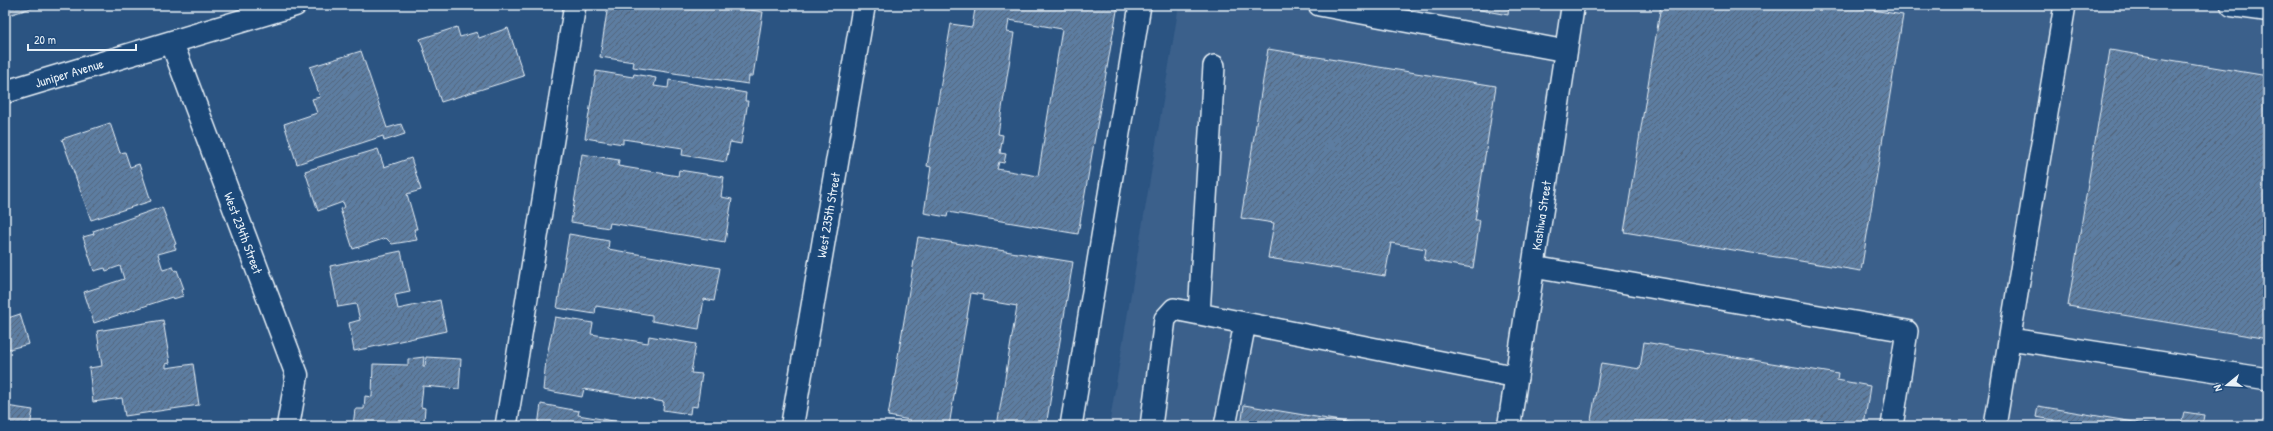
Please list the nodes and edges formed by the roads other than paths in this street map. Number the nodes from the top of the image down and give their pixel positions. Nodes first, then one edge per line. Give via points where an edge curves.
1 (295, 5) edge
2 (575, 5) edge
3 (864, 5) edge
4 (1140, 5) edge
5 (1319, 5) edge
6 (1573, 5) edge
7 (2065, 5) edge
8 (2232, 5) edge
9 (2268, 10) edge
10 (172, 43) junction
11 (1566, 51) junction
12 (1214, 66) dead end
13 (5, 92) edge
14 (1533, 267) junction
15 (1199, 314) junction
16 (1245, 323) junction
17 (2010, 339) junction
18 (1517, 377) junction
19 (2268, 379) edge
20 (288, 426) edge
21 (506, 426) edge
22 (792, 426) edge
23 (1071, 426) edge
24 (1151, 426) edge
25 (1225, 426) edge
26 (1509, 426) edge
27 (1892, 426) edge
28 (1995, 426) edge

1 - 10 street, Juniper Avenue
2 - 21 lane
3 - 22 street, West 235th Street
4 - 23 lane
5 - 11 lane
6 - 11 street, Kashiwa Street
7 - 17 lane
8 - 9 street
10 - 13 street, Juniper Avenue
10 - 20 street, West 234th Street via 297,375
11 - 14 street, Kashiwa Street
12 - 15 lane
14 - 18 street, Kashiwa Street
14 - 27 lane via 1907,331
15 - 16 lane
15 - 24 lane via 1174,310 1165,319
16 - 18 lane
16 - 25 lane
17 - 19 lane
17 - 28 lane
18 - 26 street, Kashiwa Street

